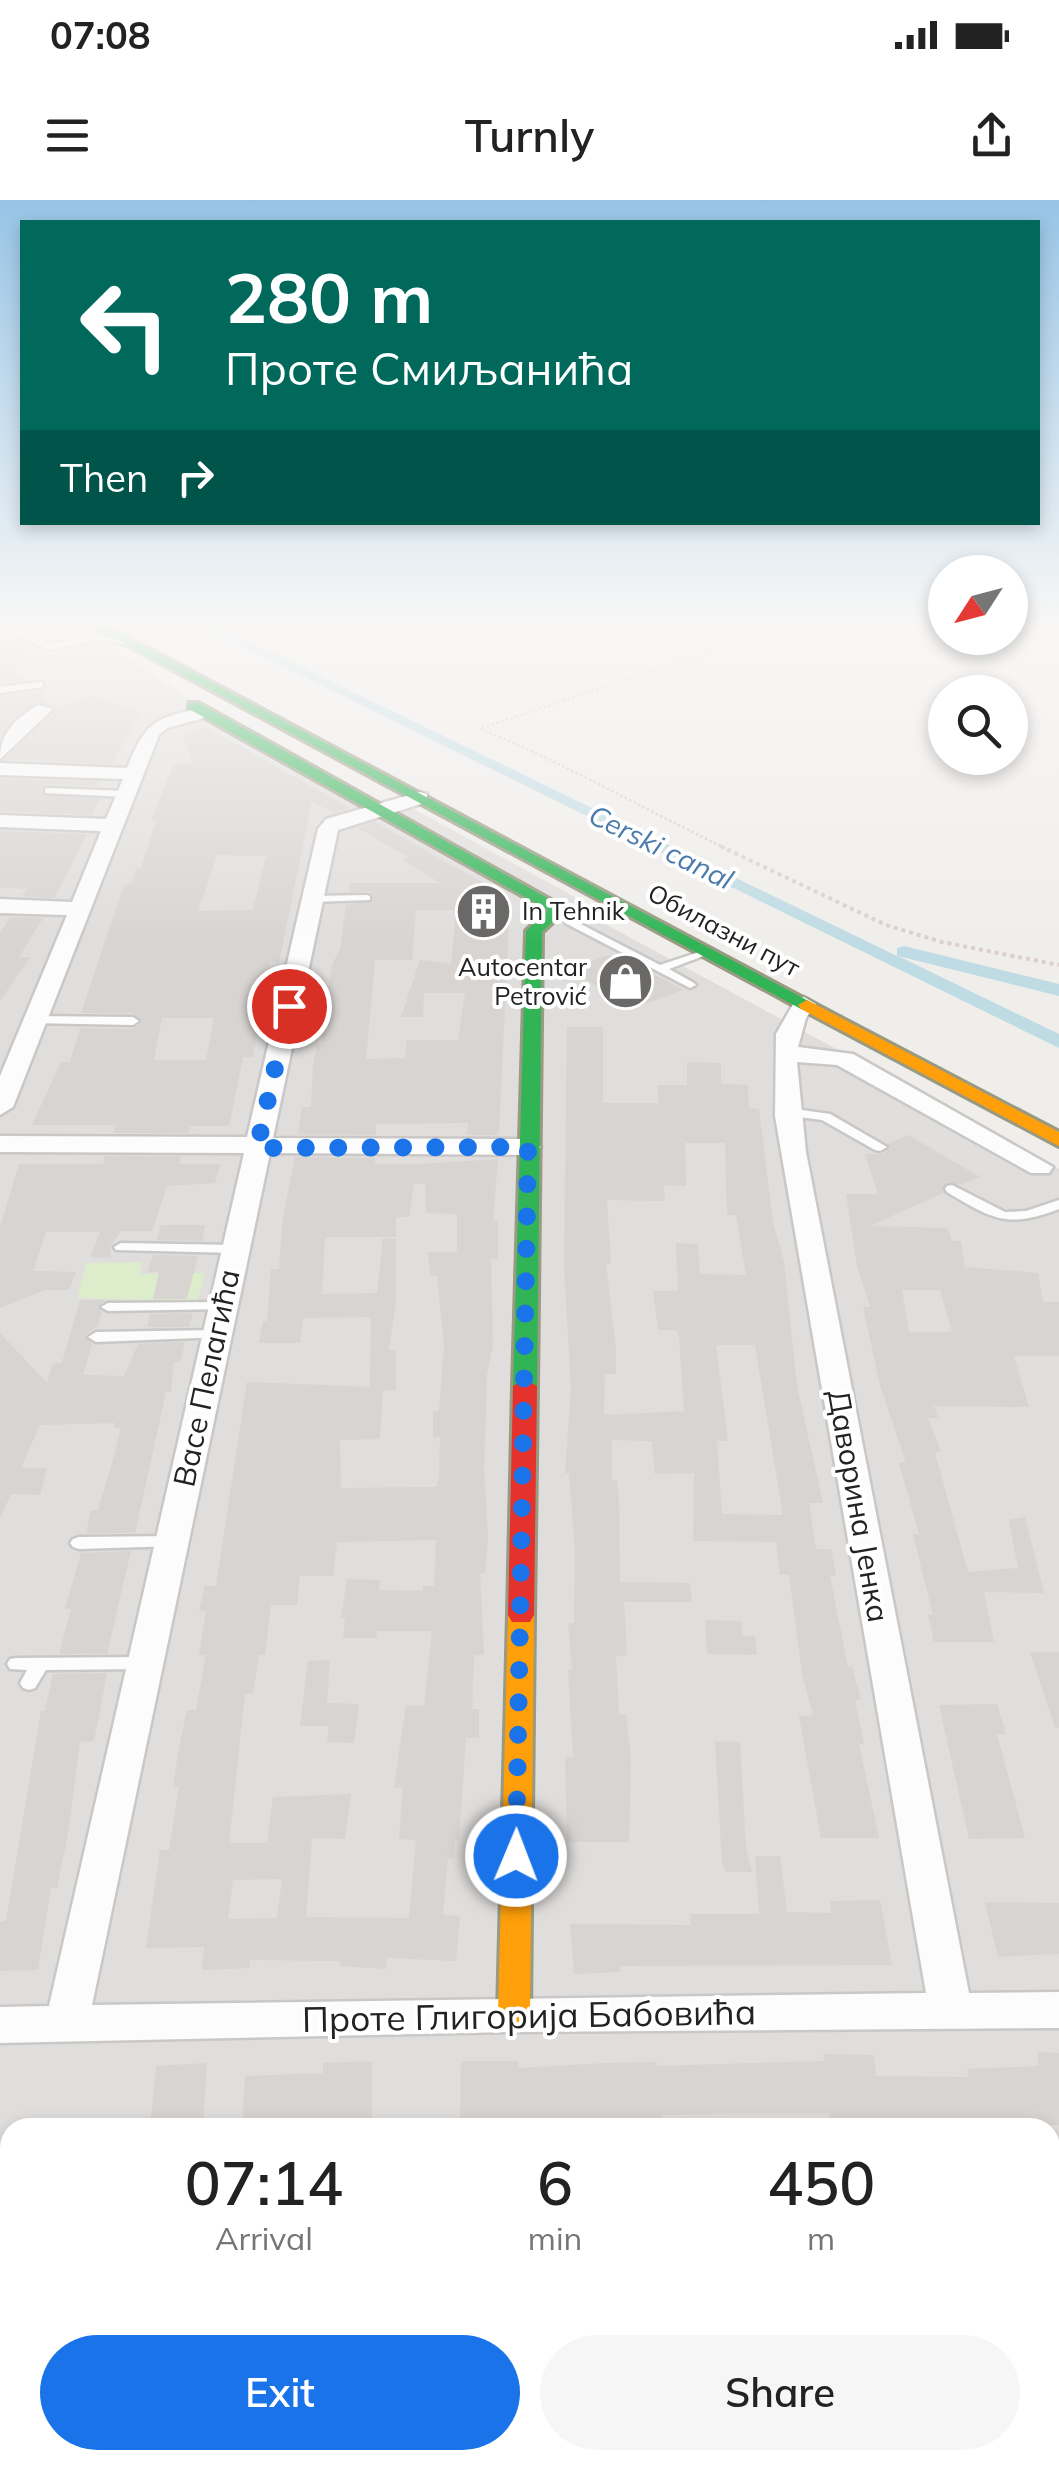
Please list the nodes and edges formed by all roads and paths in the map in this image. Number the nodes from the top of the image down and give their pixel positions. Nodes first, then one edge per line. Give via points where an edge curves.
1 (17, 733) edge
2 (150, 733) edge
3 (242, 733) edge
4 (298, 733) edge
5 (490, 733) edge
6 (0, 753) edge
7 (0, 769) edge
8 (129, 784) junction
9 (48, 792) dead end
10 (420, 798) junction
11 (382, 811) junction
12 (0, 821) edge
13 (114, 826) junction
14 (366, 898) dead end
15 (312, 899) junction
16 (0, 906) edge
17 (82, 909) junction
18 (571, 922) dead end
19 (708, 952) junction
20 (1059, 964) edge
21 (660, 969) junction
22 (690, 985) dead end
23 (804, 1004) junction
24 (133, 1020) dead end
25 (0, 1022) edge
26 (33, 1022) junction
27 (792, 1052) junction
28 (0, 1107) edge
29 (788, 1112) junction
30 (1059, 1140) edge
31 (0, 1144) edge
32 (528, 1147) junction
33 (880, 1147) dead end
34 (257, 1148) junction
35 (1053, 1168) edge
36 (952, 1190) dead end
37 (1059, 1204) edge
38 (122, 1247) dead end
39 (235, 1249) junction
40 (108, 1307) dead end
41 (220, 1320) junction
42 (96, 1337) dead end
43 (172, 1542) junction
44 (79, 1543) dead end
45 (16, 1664) dead end
46 (40, 1664) junction
47 (145, 1664) junction
48 (29, 1683) dead end
49 (71, 2003) junction
50 (1059, 2010) edge
51 (952, 2012) junction
52 (514, 2014) junction
53 (0, 2024) edge

1 - 6 street
2 - 8 street
3 - 11 street
4 - 10 street, Обилазни пут
5 - 20 path via 886,924
7 - 8 street
8 - 9 lane
8 - 13 street
10 - 11 street, Васе Пелагића
10 - 19 street, Обилазни пут
11 - 15 street, Васе Пелагића via 328,829
11 - 32 street via 559,909 534,930
12 - 13 street
13 - 17 street
14 - 15 lane
15 - 34 street, Васе Пелагића
16 - 17 street
17 - 26 street
18 - 21 lane
19 - 21 lane
19 - 23 street, Обилазни пут
21 - 22 lane
23 - 27 street, Даворина Јенка via 794,1016
23 - 30 street, Обилазни пут
24 - 26 lane
25 - 26 street
26 - 28 street
27 - 29 street, Даворина Јенка via 783,1068
27 - 35 street via 844,1060
29 - 33 lane via 825,1117
29 - 51 street, Даворина Јенка
31 - 34 street
32 - 34 street
32 - 52 street
34 - 39 street, Васе Пелагића
36 - 37 lane via 1007,1218 1024,1220
38 - 39 lane
39 - 41 street, Васе Пелагића
40 - 41 lane
41 - 42 lane
41 - 43 street, Васе Пелагића
43 - 44 lane
43 - 47 street, Васе Пелагића
45 - 46 lane
46 - 47 lane
46 - 48 lane
47 - 49 street, Васе Пелагића
49 - 52 street, Проте Глигорија Бабовића via 122,2023
49 - 53 street, Проте Глигорија Бабовића
50 - 51 street, Проте Глигорија Бабовића
51 - 52 street, Проте Глигорија Бабовића

